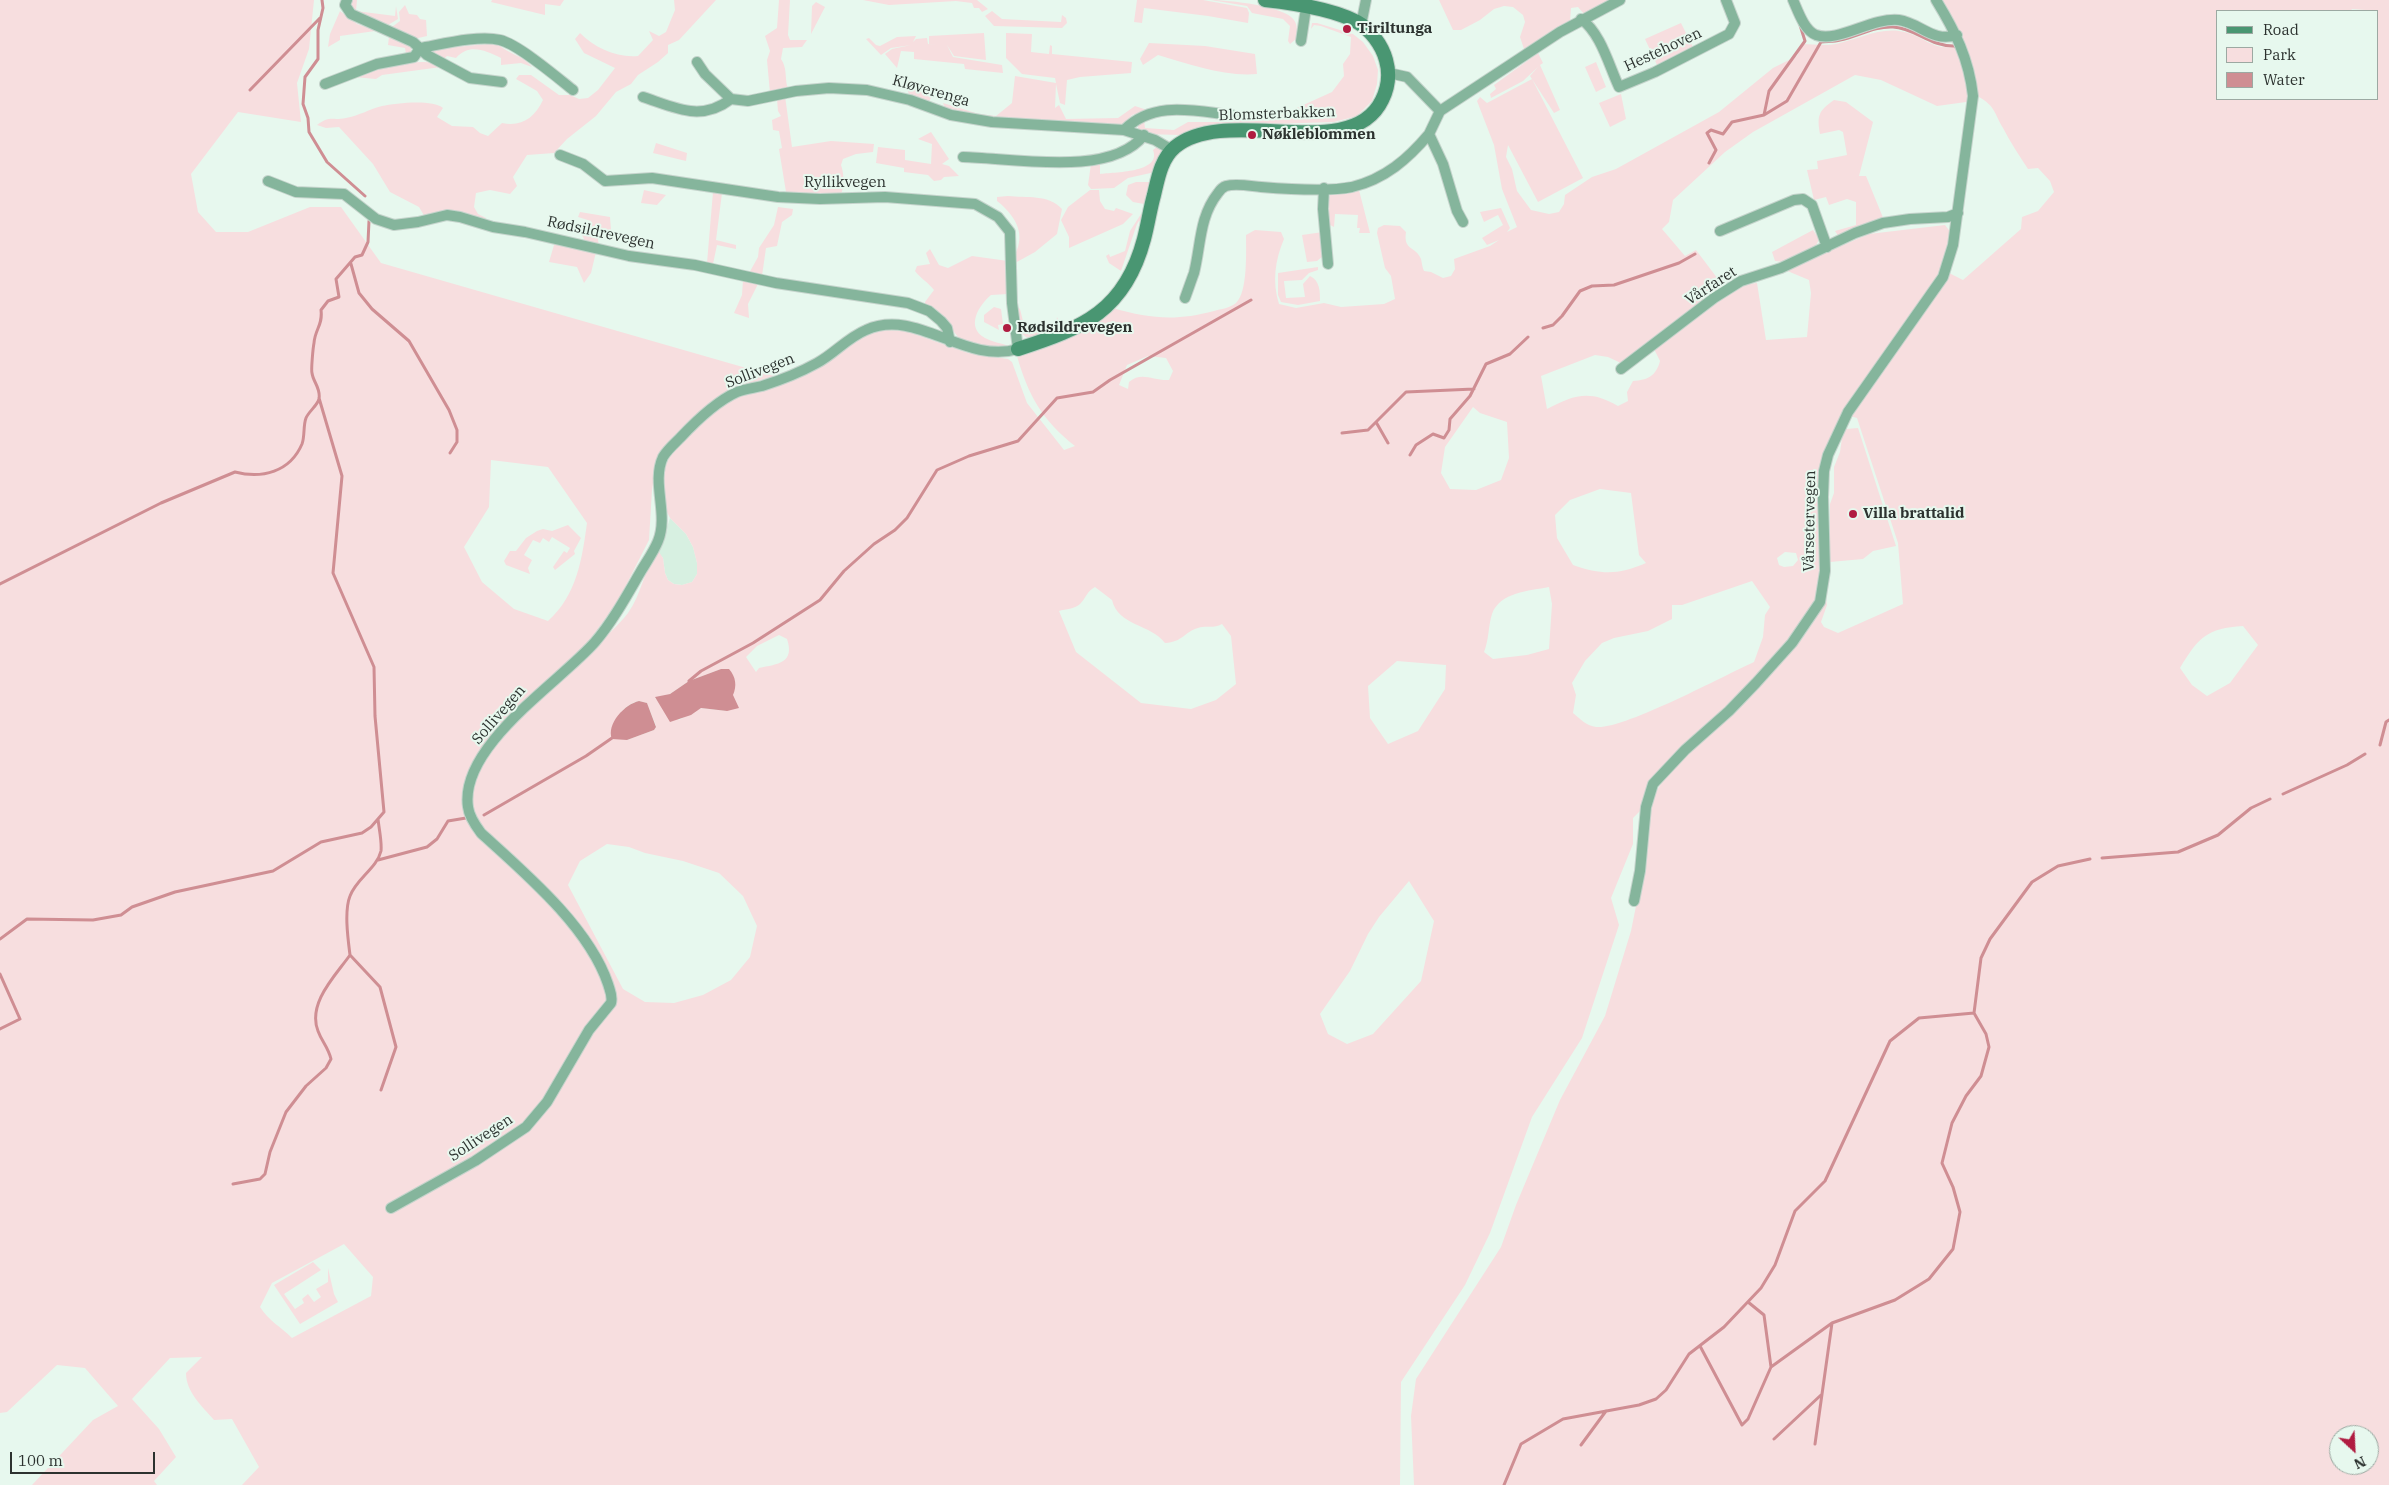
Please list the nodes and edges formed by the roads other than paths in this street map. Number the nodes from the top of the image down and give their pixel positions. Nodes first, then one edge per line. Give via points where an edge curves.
1 (347, 0) edge
2 (1265, 0) edge
3 (1366, 0) edge
4 (1620, 0) edge
5 (1726, 0) edge
6 (1793, 0) edge
7 (1936, 0) edge
8 (1306, 8) junction
9 (1581, 19) junction
10 (1361, 24) junction
11 (1956, 35) junction
12 (1301, 41) dead end
13 (420, 48) junction
14 (697, 62) dead end
15 (1389, 73) junction
16 (502, 82) dead end
17 (325, 84) dead end
18 (573, 90) dead end
19 (643, 97) dead end
20 (732, 99) junction
21 (1440, 111) junction
22 (1232, 116) dead end
23 (1124, 130) junction
24 (1429, 134) junction
25 (1144, 135) junction
26 (1172, 150) junction
27 (560, 155) dead end
28 (963, 157) dead end
29 (268, 181) dead end
30 (1324, 188) junction
31 (1958, 213) junction
32 (1463, 222) dead end
33 (1720, 231) dead end
34 (1827, 247) junction
35 (1328, 264) dead end
36 (1185, 298) dead end
37 (950, 342) junction
38 (1018, 348) junction
39 (1621, 369) dead end
40 (1634, 900) dead end
41 (391, 1208) dead end

1 - 13 street via 351,14
2 - 8 street, Blomsterbakken
3 - 10 street
4 - 9 street
5 - 9 street, Hestehoven via 1735,23 1729,34 1619,87 1595,34
6 - 11 street via 1806,27 1819,36 1892,20 1907,22 1939,37
7 - 11 street, Vårsetervegen
8 - 10 street, Blomsterbakken
8 - 12 street
9 - 21 street
10 - 15 street, Blomsterbakken via 1379,44
11 - 31 street, Vårsetervegen via 1966,59 1974,96 1966,136
13 - 16 street via 427,56 470,78
13 - 17 street via 414,57 377,64
13 - 18 street via 488,38 502,40
14 - 20 street
15 - 21 street via 1407,78
15 - 26 street, Blomsterbakken via 1386,93 1376,112 1353,125 1316,132 1244,130 1205,133 1184,141
19 - 20 street, Kløverenga via 676,108 704,112
20 - 23 street, Kløverenga via 748,101 829,88 867,90 910,100 951,115 992,122
21 - 24 street
22 - 23 street via 1159,110 1138,117
23 - 25 street, Kløverenga
24 - 30 street via 1395,168 1373,180 1350,188
24 - 32 street
25 - 26 street, Kløverenga
25 - 28 street via 1125,151 1088,162
26 - 38 street via 1159,173 1136,264 1117,297 1080,326
27 - 38 street, Ryllikvegen via 583,164 605,181 652,178 768,196 895,198 975,204 985,208 1004,223 1012,237 1012,302
29 - 37 street, Rødsildrevegen via 296,192 344,194 376,219 394,225 447,215 493,228 526,232 629,256 908,303 929,311 941,321 947,328
30 - 35 street
30 - 36 street via 1222,188 1207,210
31 - 34 street, Vårfaret via 1948,217 1882,223
31 - 40 street, Vårsetervegen via 1943,277 1848,412 1828,454 1823,497 1825,571 1820,602 1792,643 1756,683 1653,784 1646,807
33 - 34 street via 1803,199 1812,205
34 - 39 street, Vårfaret via 1732,286
37 - 38 street via 988,352
37 - 41 street, Sollivegen via 911,326 871,327 851,337 819,362 791,376 737,392 683,435 664,456 659,478 662,523 658,541 622,604 594,643 508,724 482,757 468,790 468,807 480,834 583,936 602,968 611,1003 588,1030 547,1102 526,1127 475,1161

